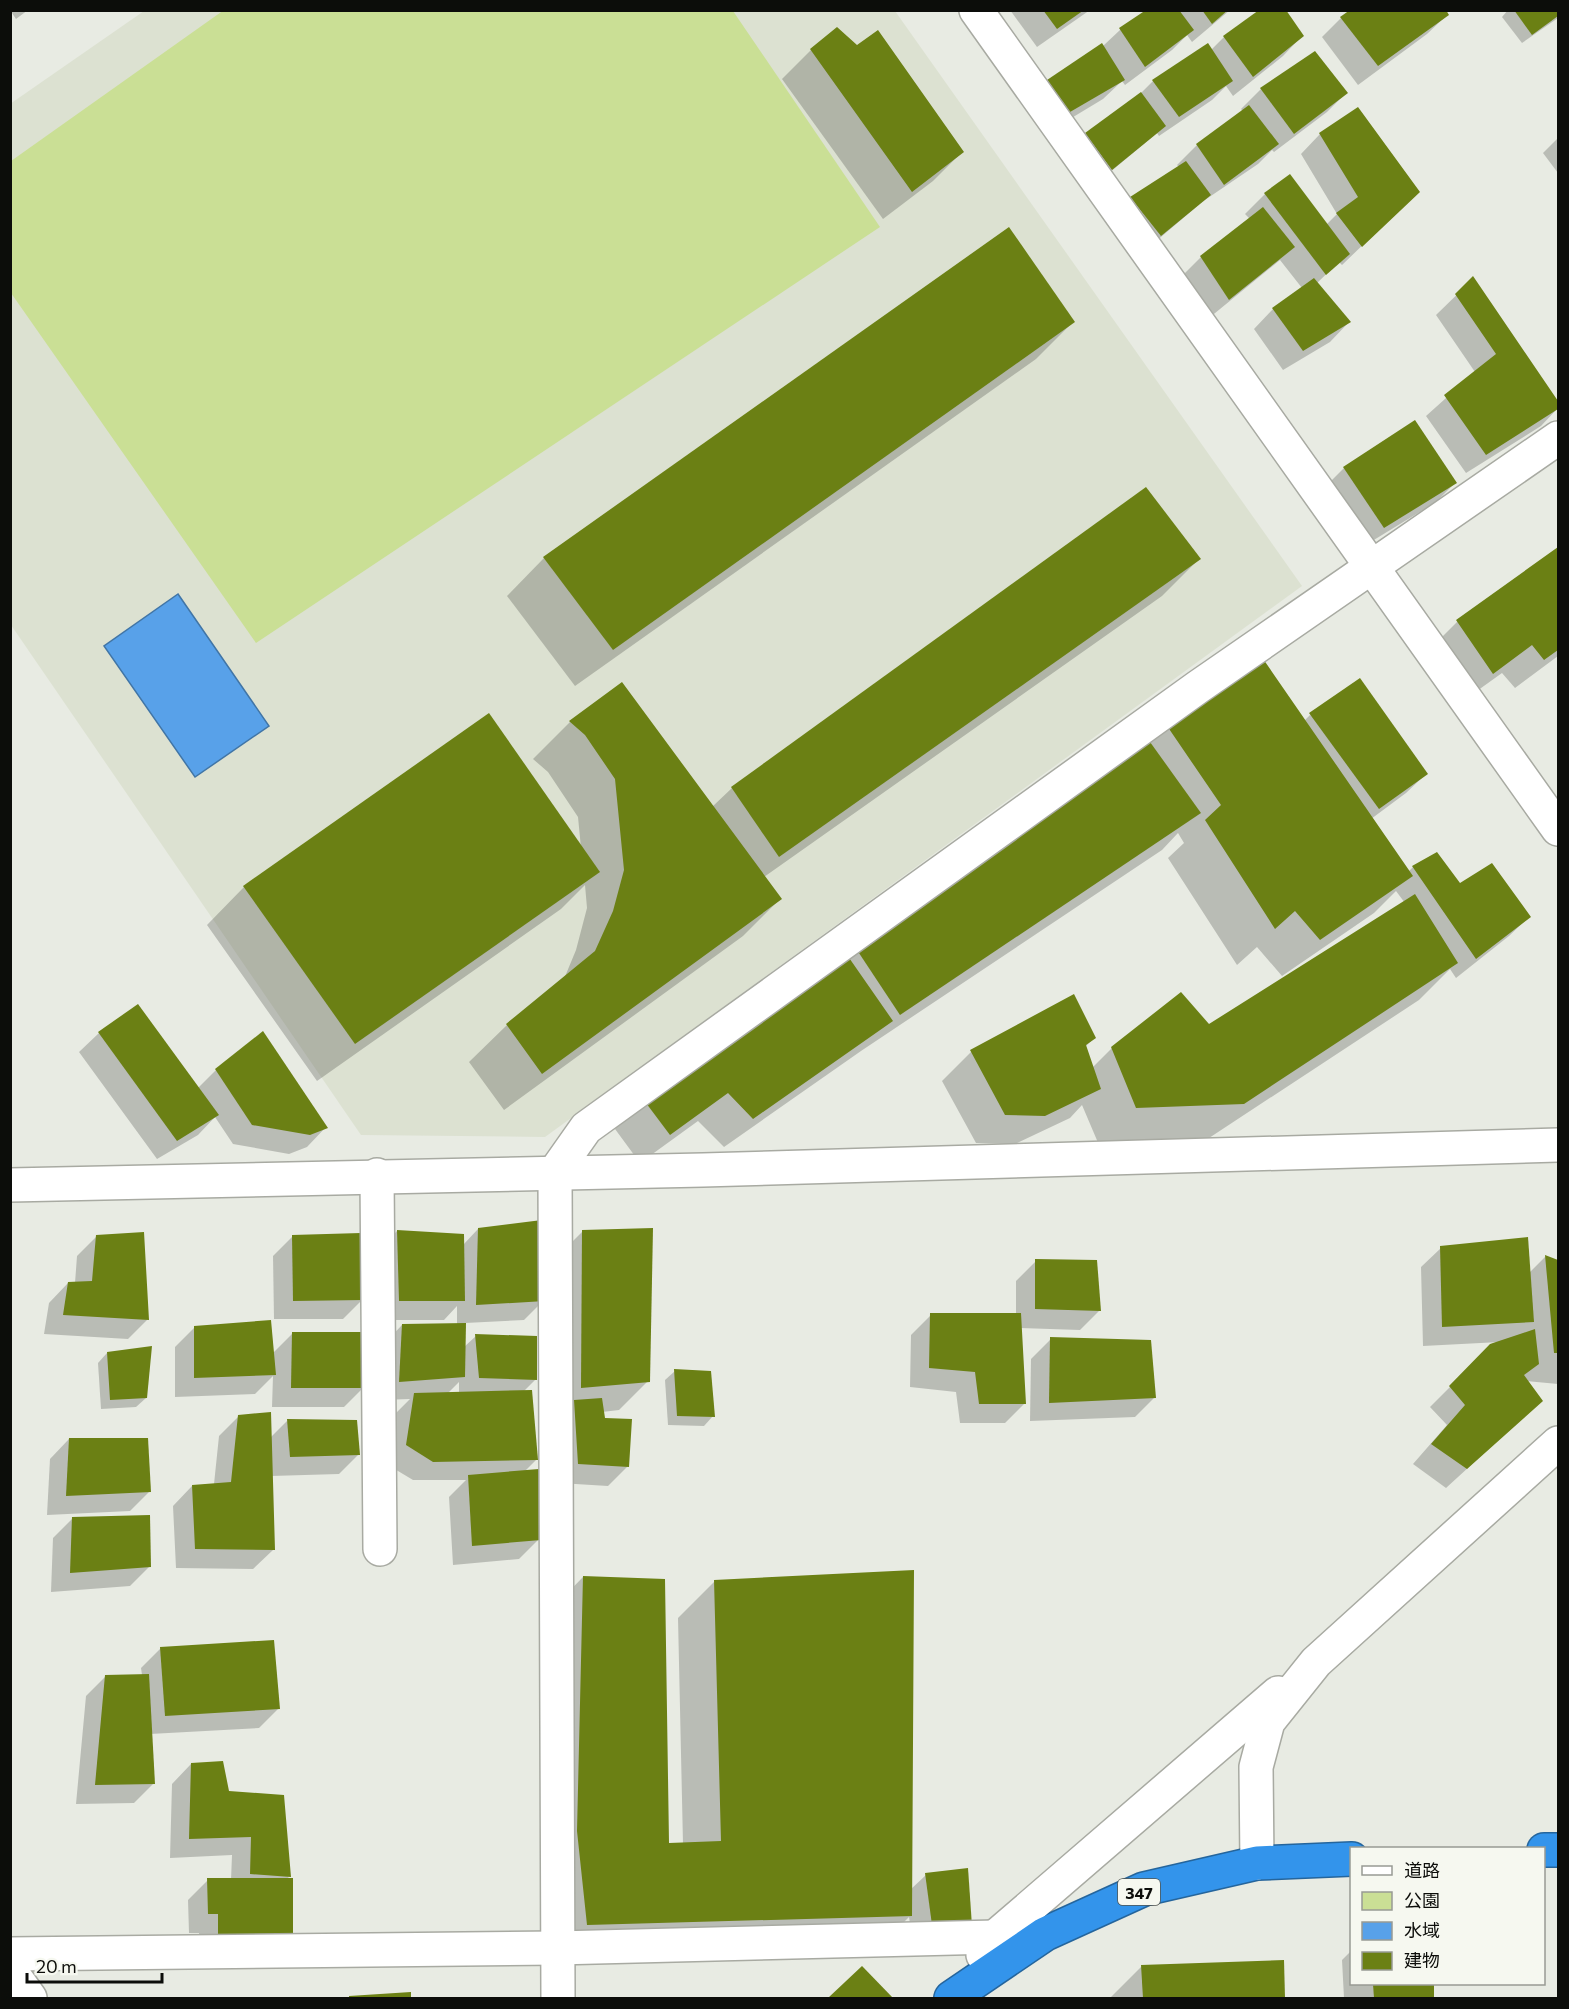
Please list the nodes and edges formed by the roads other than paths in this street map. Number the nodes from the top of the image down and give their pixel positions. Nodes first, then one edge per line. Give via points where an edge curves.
1 (976, 10) edge
2 (1558, 438) edge
3 (1371, 568) junction
4 (1558, 829) edge
5 (1558, 1145) edge
6 (555, 1172) junction
7 (377, 1175) junction
8 (10, 1185) edge
9 (1558, 1443) edge
10 (380, 1549) dead end
11 (1316, 1662) junction
12 (1350, 1859) edge
13 (1257, 1863) junction
14 (995, 1937) junction
15 (557, 1948) junction
16 (10, 1954) edge
17 (10, 1970) edge
18 (953, 1997) edge
19 (30, 1998) edge
20 (558, 1998) edge

1 - 3 street
2 - 3 street
3 - 4 street
3 - 6 street via 1198,687 586,1128
5 - 6 street
6 - 7 street
6 - 15 street
7 - 8 street
7 - 10 street
9 - 11 street
11 - 13 street via 1268,1722 1256,1767
11 - 14 street
12 - 13 highway, 347
13 - 18 highway, 347 via 1144,1889 1046,1934
14 - 15 street
14 - 18 street
15 - 16 street
15 - 20 street
17 - 19 street

